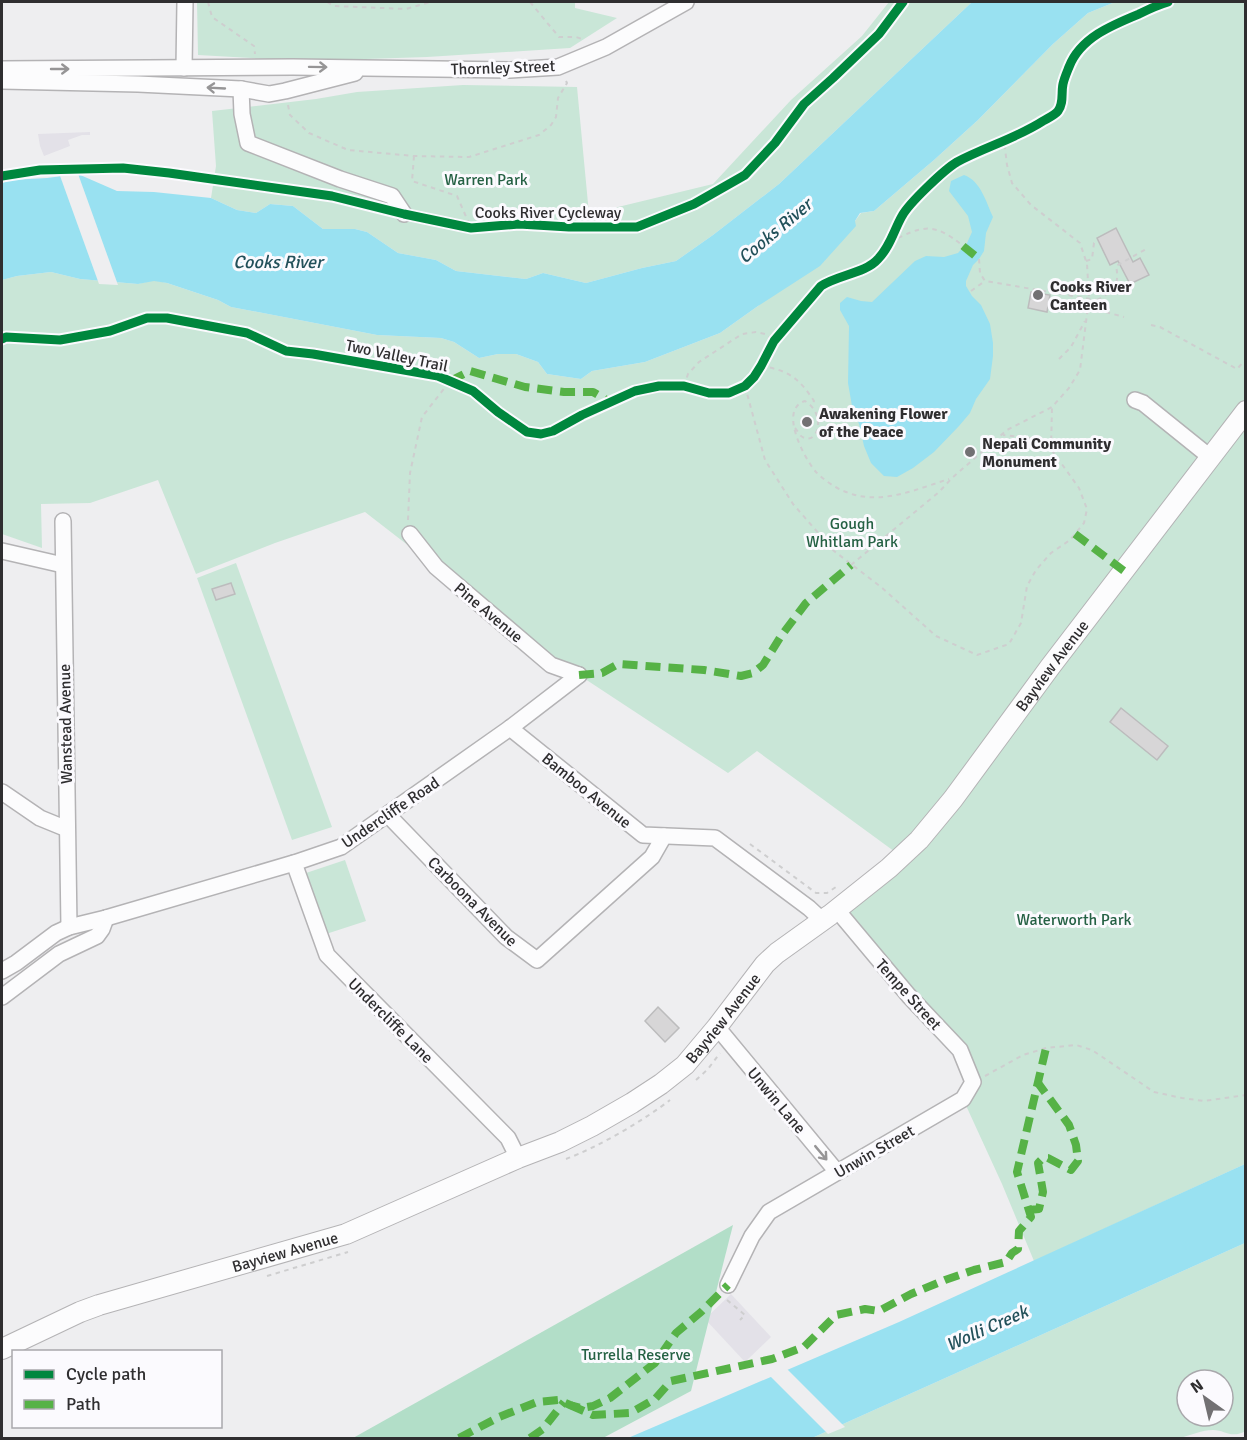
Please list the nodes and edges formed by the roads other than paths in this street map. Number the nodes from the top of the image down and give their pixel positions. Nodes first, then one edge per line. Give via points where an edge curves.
1 (185, 2) edge
2 (686, 2) edge
3 (293, 67) junction
4 (184, 68) junction
5 (376, 68) junction
6 (2, 69) edge
7 (2, 81) edge
8 (241, 89) junction
9 (291, 89) junction
10 (404, 214) dead end
11 (1135, 400) dead end
12 (1245, 411) edge
13 (1210, 457) junction
14 (63, 521) dead end
15 (410, 534) road end
16 (2, 551) edge
17 (63, 565) junction
18 (579, 675) joint
19 (510, 728) junction
20 (2, 792) edge
21 (388, 815) junction
22 (67, 829) junction
23 (664, 837) junction
24 (294, 863) junction
25 (830, 915) junction
26 (106, 918) junction
27 (69, 927) junction
28 (2, 972) edge
29 (2, 997) edge
30 (717, 1027) junction
31 (973, 1082) joint
32 (518, 1158) junction
33 (837, 1172) junction
34 (727, 1292) road end
35 (2, 1349) edge

1 - 4 street
2 - 5 street, Thornley Street via 606,47 558,67
3 - 4 street, Thornley Street
3 -> 5 street, Thornley Street
3 - 9 street
6 -> 4 street, Thornley Street
5 - 9 street, Thornley Street
8 -> 7 street, Thornley Street
8 - 9 street, Thornley Street via 269,94
8 - 10 street via 248,143 392,196
11 - 13 street
12 - 13 main road, Bayview Avenue
13 - 25 main road, Bayview Avenue via 953,799 902,857
14 - 17 street, Wanstead Avenue
15 - 18 street, Pine Avenue via 436,567 551,665
16 - 17 street
17 - 22 street, Wanstead Avenue
18 - 19 street, Undercliffe Road
19 - 21 street, Undercliffe Road
19 - 23 street, Bamboo Avenue via 644,835
20 - 22 street via 40,818
21 - 23 street, Carboona Avenue via 506,937 537,960 652,857
21 - 24 street, Undercliffe Road via 341,847
22 - 27 street, Wanstead Avenue
23 - 25 street, Bamboo Avenue via 715,838 809,908
24 - 26 street, Undercliffe Road
24 - 32 street, Undercliffe Lane via 327,955 508,1138
25 - 30 main road, Bayview Avenue via 765,964
25 - 31 street, Tempe Street via 960,1050
26 - 27 street, Undercliffe Road
26 - 29 street via 97,936 59,954
27 - 28 street, Undercliffe Road
30 - 32 main road, Bayview Avenue via 685,1065 651,1091 581,1132
30 -> 33 street, Unwin Lane
31 - 33 street, Unwin Street via 963,1099
32 - 35 main road, Bayview Avenue via 346,1234 99,1305
33 - 34 street, Unwin Street via 769,1212 752,1236

